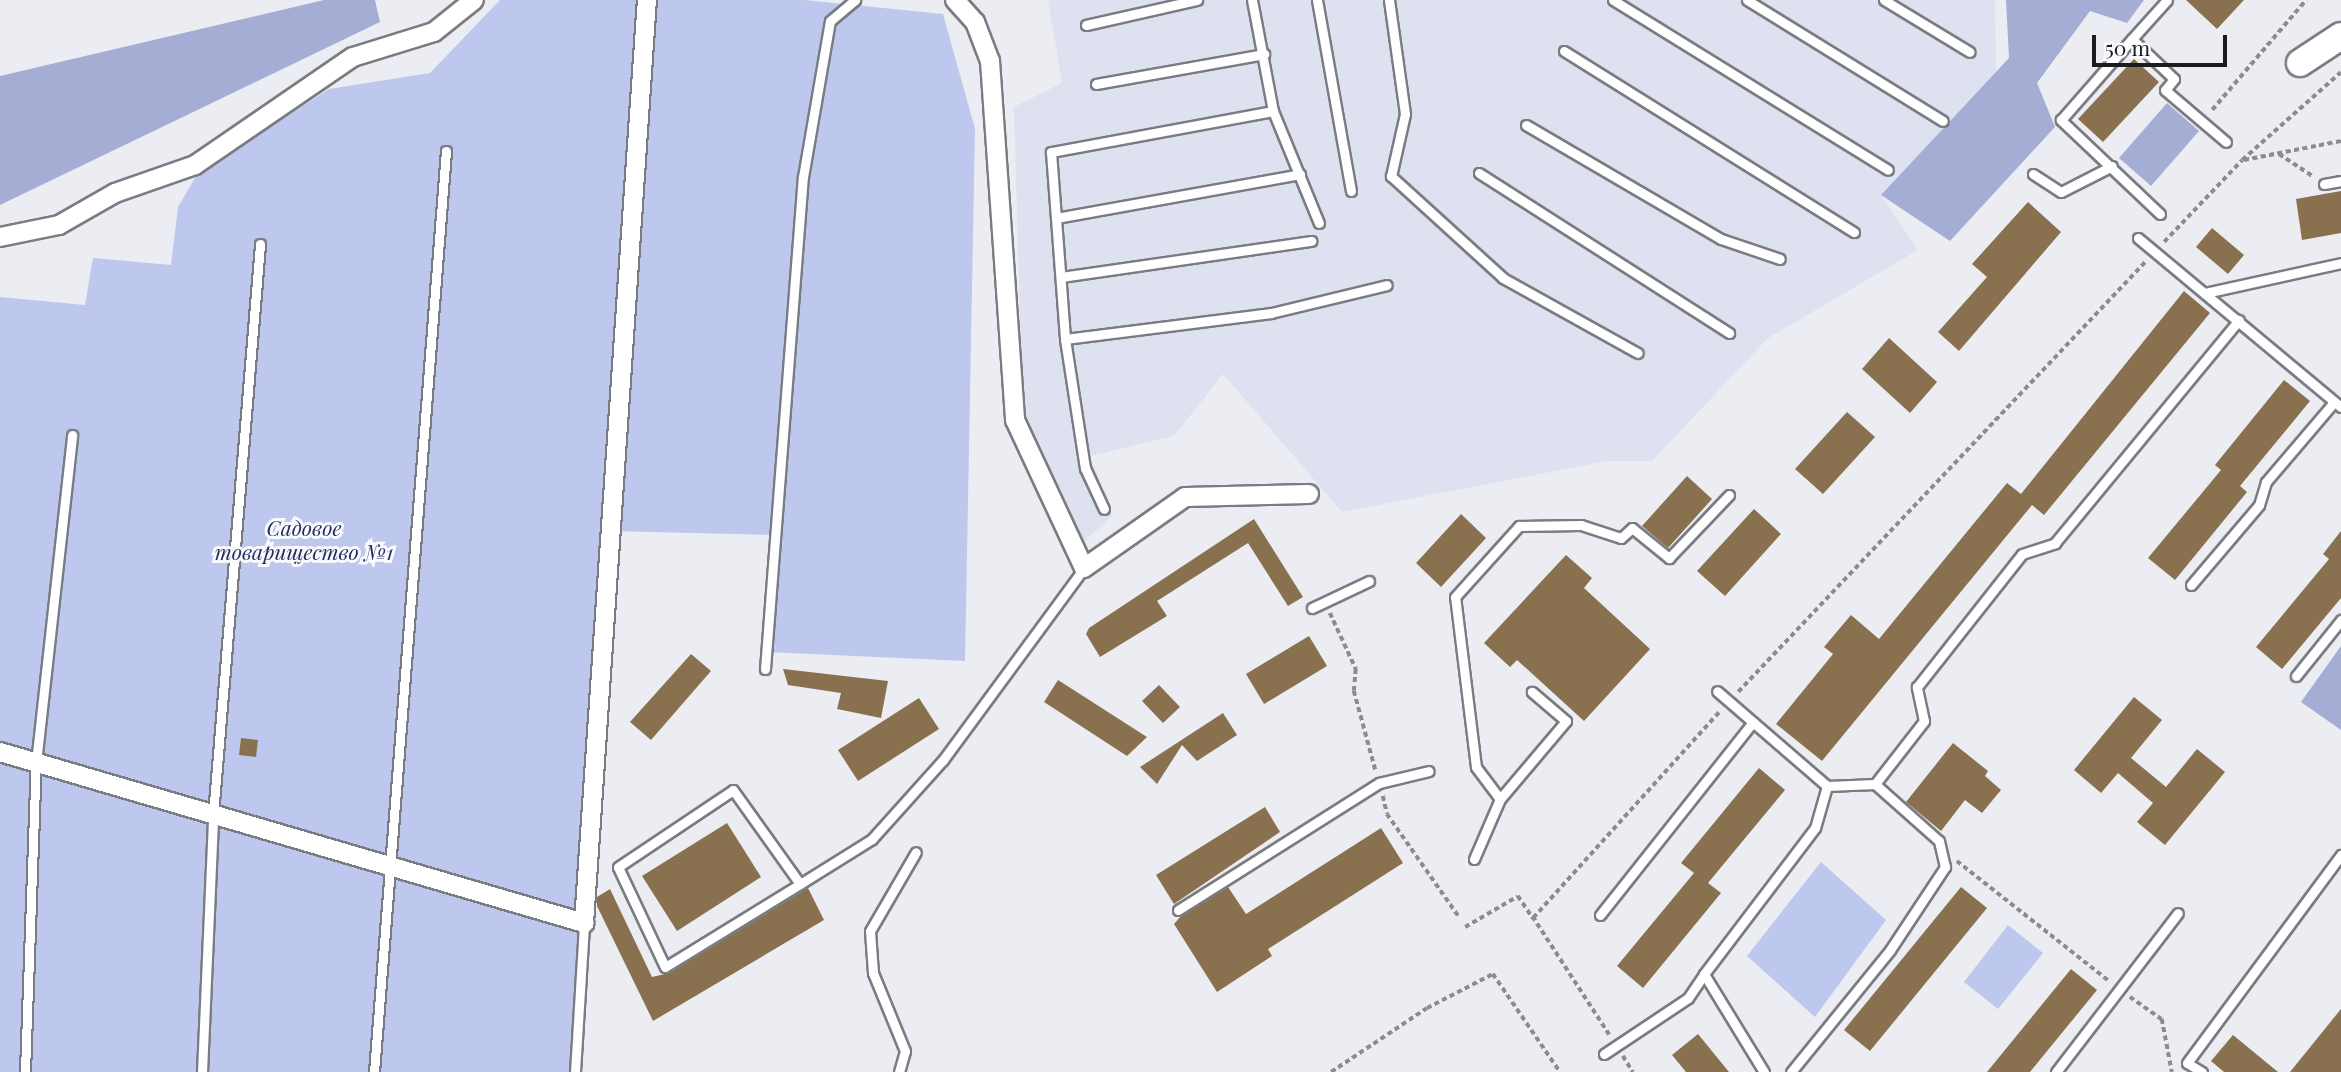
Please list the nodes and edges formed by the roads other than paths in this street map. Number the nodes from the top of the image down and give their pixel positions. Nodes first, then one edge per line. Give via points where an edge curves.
1 (474, 0) edge
2 (647, 0) edge
3 (855, 0) edge
4 (955, 0) edge
5 (1197, 0) edge
6 (1252, 0) edge
7 (1317, 0) edge
8 (1389, 0) edge
9 (1613, 0) edge
10 (1747, 0) edge
11 (1884, 0) edge
12 (2167, 0) edge
13 (1086, 24) dead end
14 (2341, 36) edge
15 (2132, 39) junction
16 (1564, 51) dead end
17 (1969, 52) dead end
18 (1264, 54) junction
19 (2300, 63) dead end
20 (1097, 84) dead end
21 (1273, 111) junction
22 (1942, 121) dead end
23 (1526, 125) dead end
24 (2226, 142) dead end
25 (446, 151) dead end
26 (2112, 166) junction
27 (1888, 170) dead end
28 (1479, 173) dead end
29 (1300, 174) junction
30 (2033, 174) dead end
31 (2341, 181) edge
32 (2324, 184) road end
33 (1351, 191) dead end
34 (2160, 214) dead end
35 (1056, 218) junction
36 (1319, 223) dead end
37 (1854, 232) dead end
38 (0, 237) edge
39 (2138, 238) dead end
40 (1311, 241) dead end
41 (260, 244) dead end
42 (1780, 259) dead end
43 (2341, 263) edge
44 (1061, 277) junction
45 (1387, 285) dead end
46 (2205, 293) junction
47 (2239, 320) junction
48 (1728, 333) dead end
49 (1065, 339) junction
50 (1638, 353) dead end
51 (2338, 405) edge
52 (72, 435) dead end
53 (1309, 494) dead end
54 (1729, 495) dead end
55 (1104, 509) dead end
56 (1084, 568) junction
57 (1369, 581) dead end
58 (2191, 585) dead end
59 (1312, 608) road end
60 (2341, 620) edge
61 (765, 669) dead end
62 (2295, 676) dead end
63 (1717, 691) dead end
64 (1532, 692) dead end
65 (1753, 722) junction
66 (0, 752) edge
67 (36, 763) junction
68 (1429, 771) dead end
69 (1875, 784) junction
70 (1827, 786) junction
71 (1500, 799) junction
72 (213, 815) junction
73 (916, 852) dead end
74 (2341, 855) edge
75 (1474, 859) dead end
76 (392, 867) junction
77 (800, 884) junction
78 (1178, 910) dead end
79 (2178, 913) dead end
80 (1600, 915) dead end
81 (584, 923) junction
82 (1704, 974) junction
83 (1604, 1054) dead end
84 (25, 1072) edge
85 (202, 1072) edge
86 (374, 1072) edge
87 (575, 1072) edge
88 (899, 1072) edge
89 (1764, 1072) edge
90 (1791, 1072) edge
91 (2056, 1072) edge
92 (2202, 1072) edge

1 - 38 street via 425,36 353,57 188,168 115,192 59,225
2 - 81 street
3 - 61 lane via 830,21 803,177
4 - 56 street via 975,22 990,61 1015,420
5 - 13 lane
6 - 18 lane
7 - 33 lane
8 - 50 lane via 1405,114 1391,176 1503,278
9 - 27 lane
10 - 22 lane
11 - 17 lane
12 - 15 lane
14 - 19 street
15 - 24 lane via 2174,79 2165,90
15 - 26 lane via 2060,120
16 - 37 lane
18 - 20 lane
18 - 21 lane
21 - 29 lane
21 - 35 lane via 1051,152
23 - 42 lane via 1721,239
25 - 76 lane
26 - 30 lane via 2061,192
26 - 34 lane
28 - 48 lane
29 - 35 lane
29 - 36 lane
31 - 32 lane
35 - 44 lane
39 - 46 lane
40 - 44 lane
41 - 72 lane
43 - 46 lane
44 - 49 lane
45 - 49 lane via 1271,313
46 - 47 lane
47 - 51 lane
47 - 69 lane via 2055,543 2022,554 1917,687 1924,721
49 - 55 lane via 1085,468
51 - 58 lane via 2266,482 2259,505
52 - 67 lane
53 - 56 street via 1185,497
54 - 71 lane via 1669,558 1632,528 1621,538 1581,525 1519,526 1455,597 1476,767
56 - 77 lane via 925,780 872,839
57 - 59 lane
60 - 62 lane
63 - 65 lane
64 - 71 lane via 1566,721
65 - 70 lane
65 - 80 lane
66 - 67 street
67 - 72 street
67 - 84 lane
68 - 78 lane via 1379,783
69 - 70 lane
69 - 90 lane via 1939,841 1945,867 1890,950
70 - 82 lane via 1815,828
71 - 75 lane
72 - 76 street
72 - 85 lane
73 - 88 lane via 870,931 873,972 905,1051
74 - 92 lane via 2188,1063
76 - 81 street
76 - 86 lane
77 - 77 lane via 733,790 618,867 665,967
79 - 91 lane
81 - 87 lane
82 - 83 lane via 1688,998
82 - 89 lane

